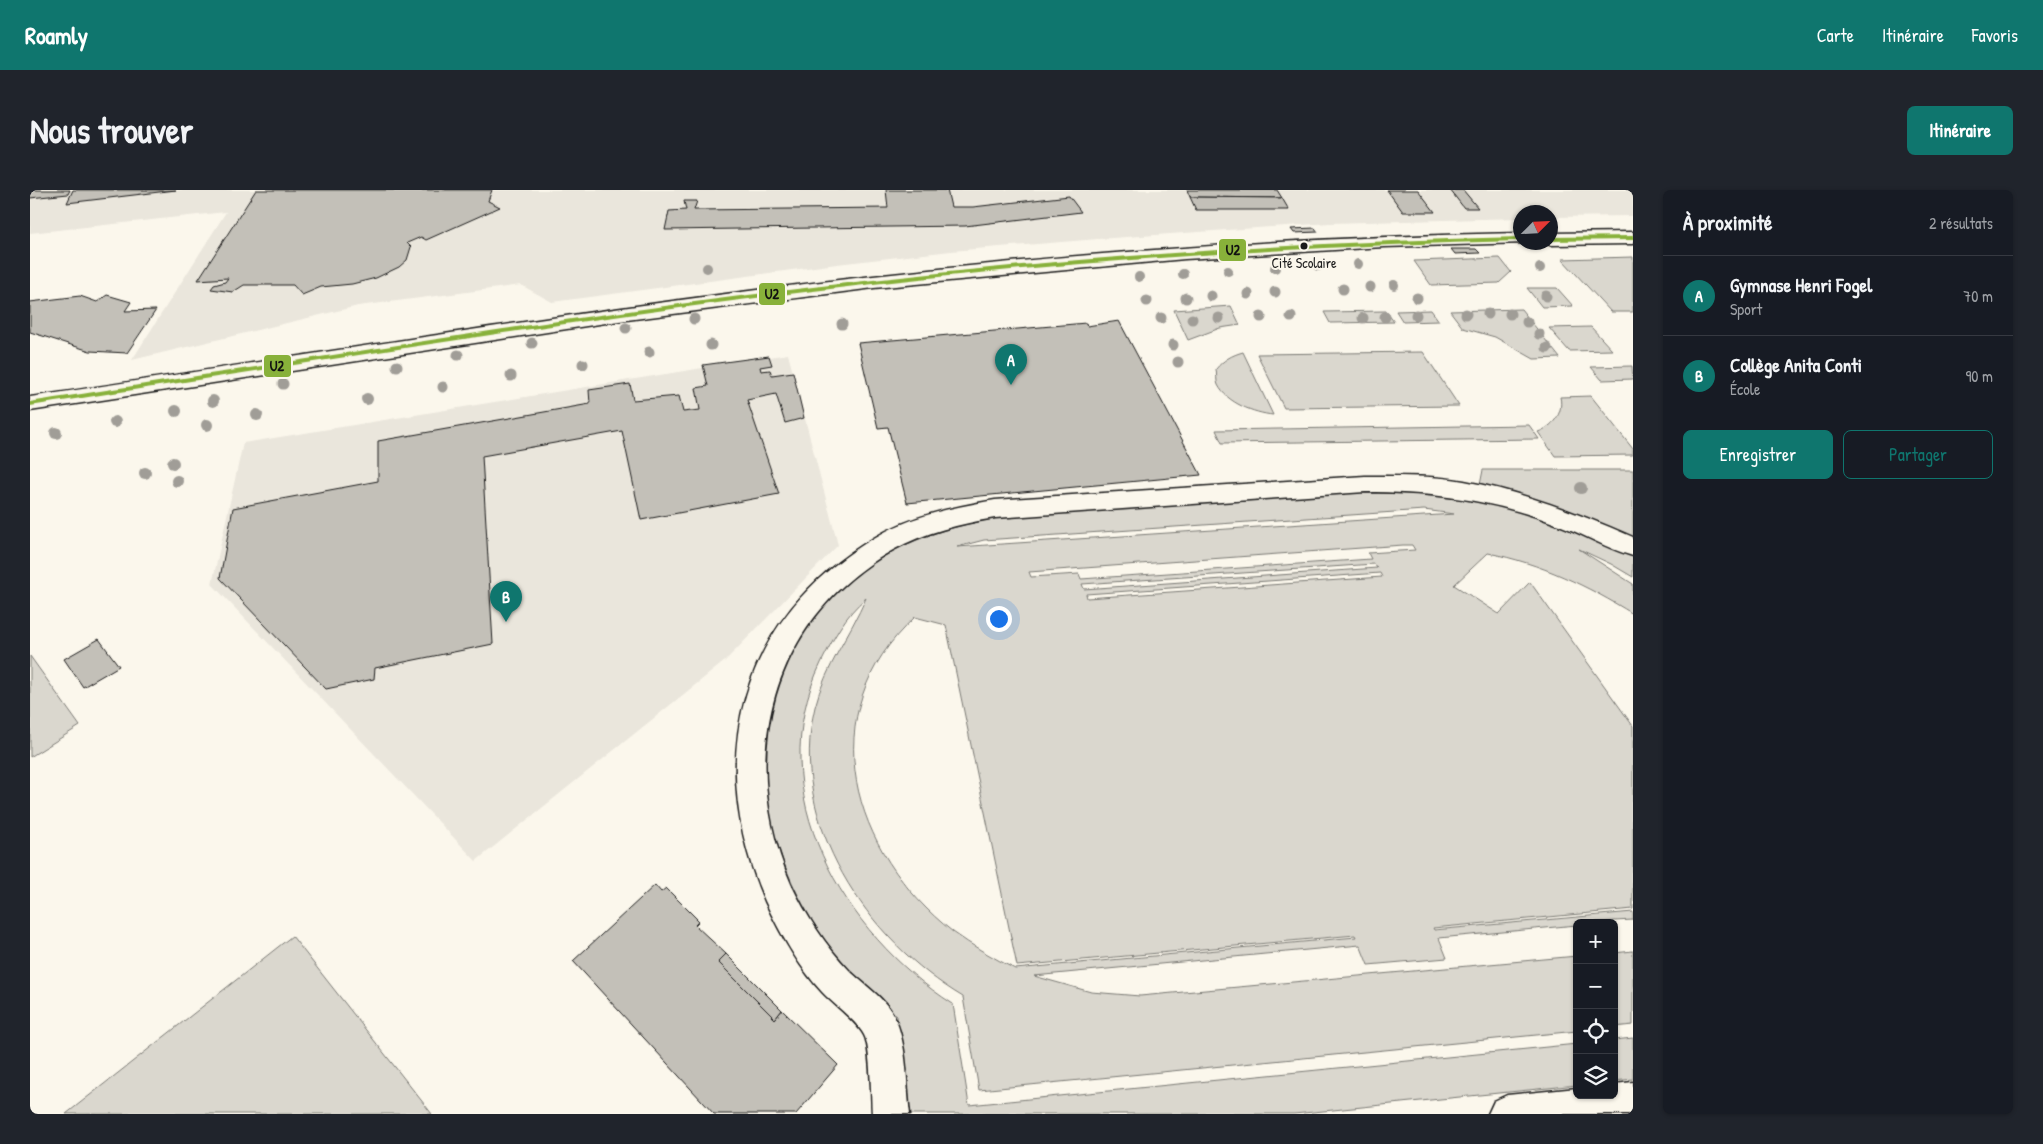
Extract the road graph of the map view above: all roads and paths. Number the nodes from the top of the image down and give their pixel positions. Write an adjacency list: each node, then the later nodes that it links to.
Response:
1 (1633, 238): 3 (street)
2 (1513, 239): 4 (street)
3 (1558, 239)
4 (30, 404)
5 (1633, 547): 7 (street)
6 (1633, 1101): 8 (street)
7 (891, 1114)
8 (1507, 1114)

